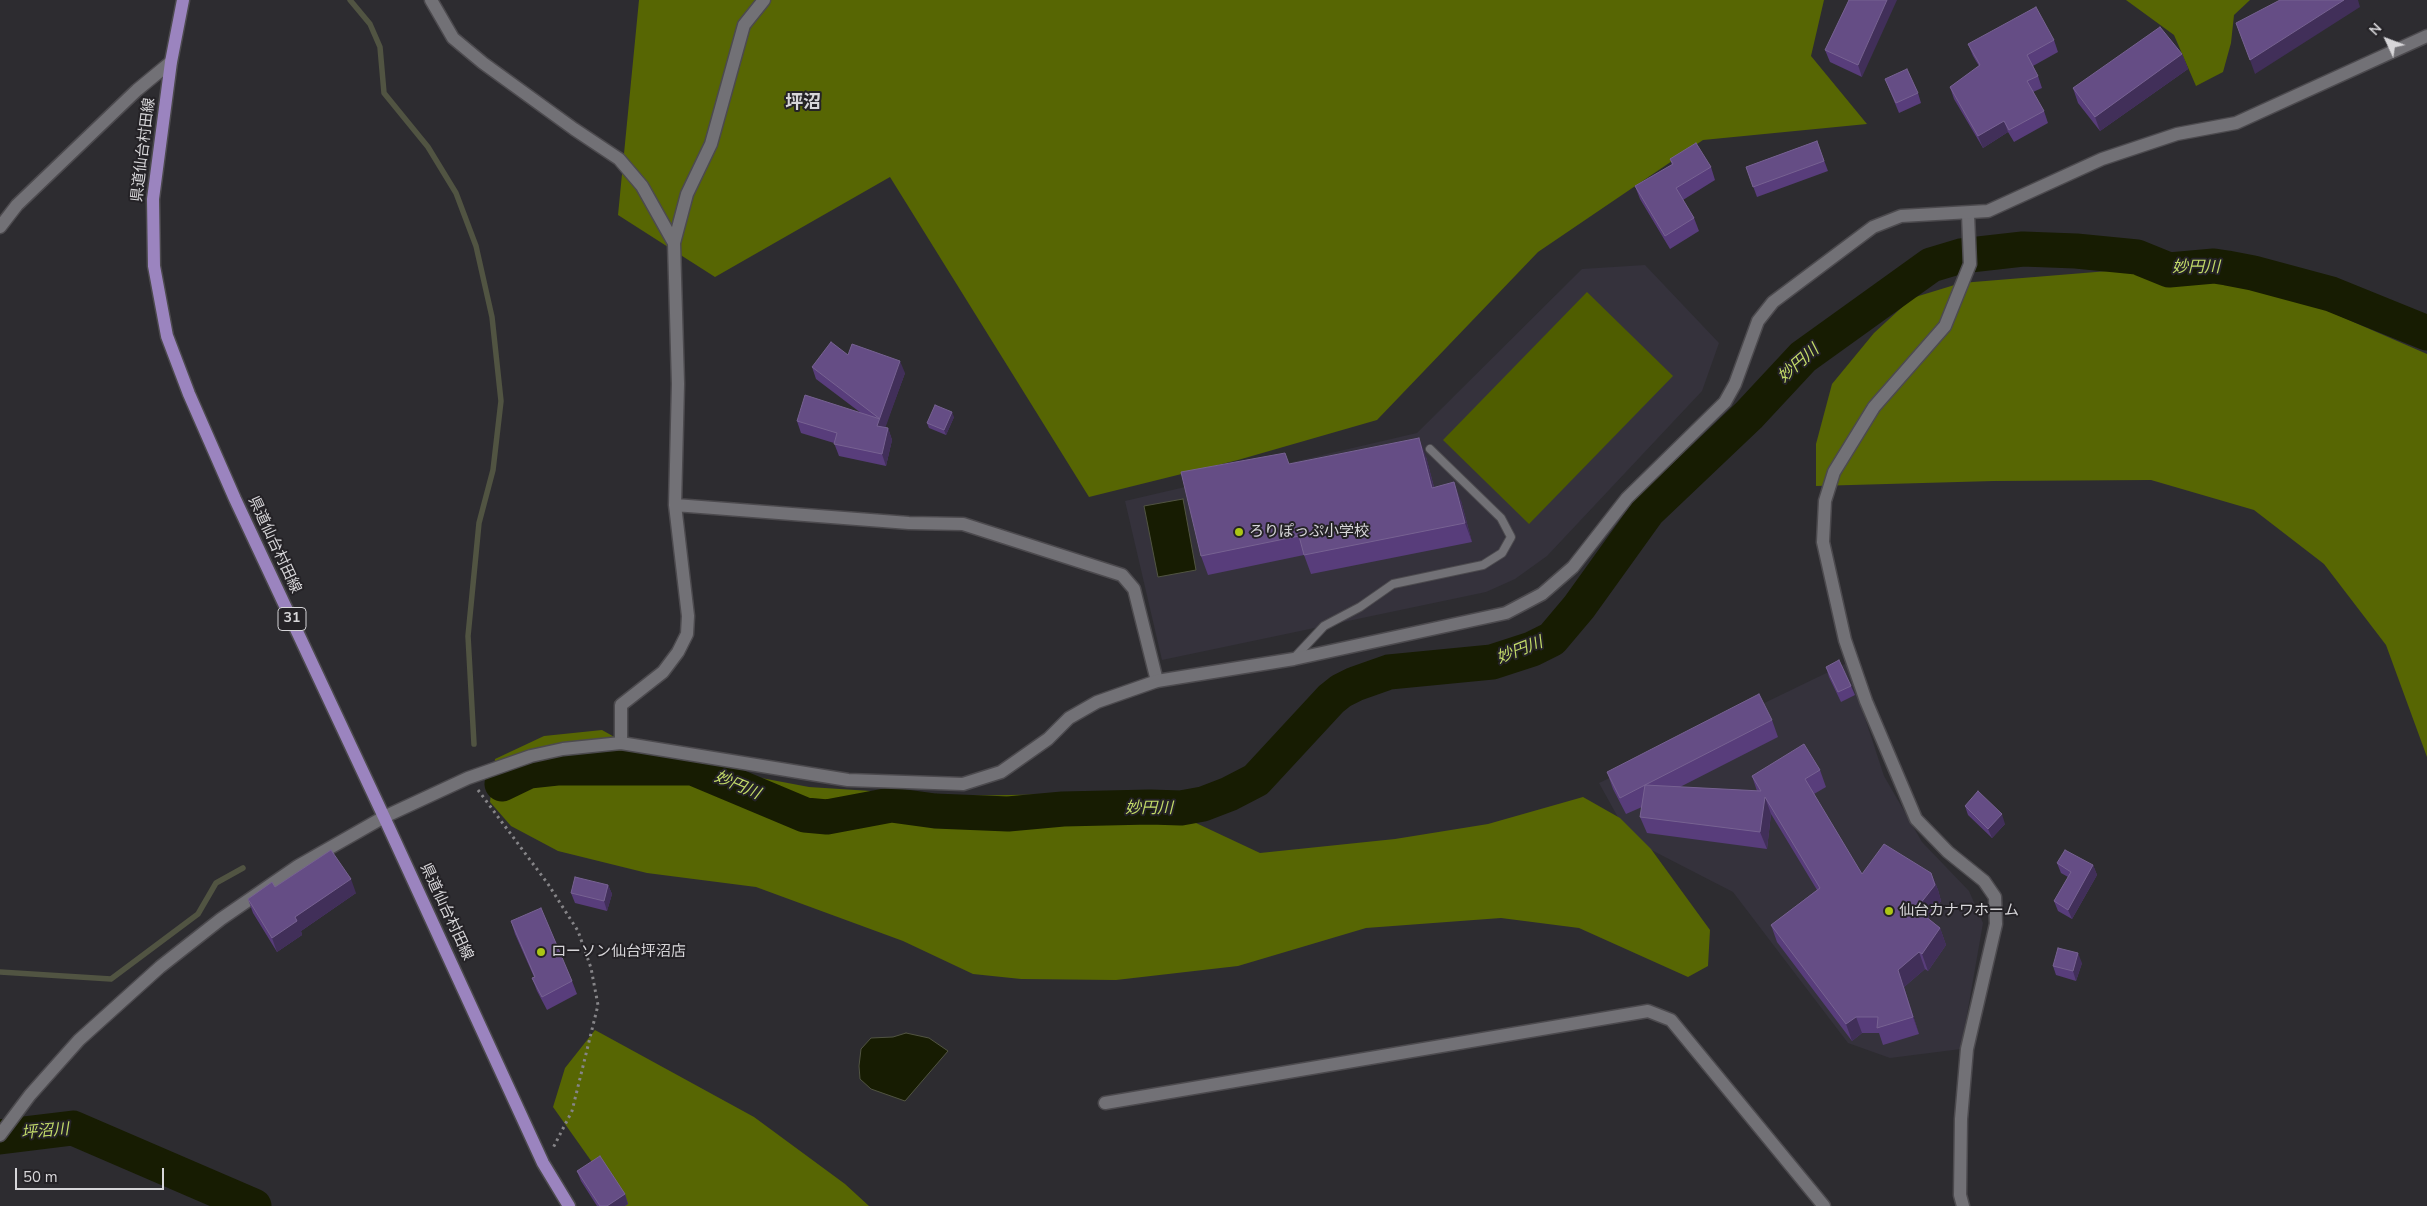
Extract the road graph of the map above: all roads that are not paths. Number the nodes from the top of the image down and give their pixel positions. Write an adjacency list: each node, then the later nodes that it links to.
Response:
1 (183, 0): 5 (main road, 県道仙台村田線 / 31)
2 (430, 0): 8 (street)
3 (764, 0): 8 (street)
4 (2427, 36): 6 (street)
5 (171, 62): 7 (street); 14 (main road, 県道仙台村田線 / 31)
6 (1968, 214): 11 (street); 19 (street)
7 (0, 227)
8 (674, 243): 10 (street)
9 (1430, 449): 11 (lane)
10 (675, 504): 12 (street); 13 (street)
11 (1294, 659): 12 (street)
12 (1157, 680): 13 (street)
13 (622, 743): 14 (street)
14 (384, 817): 16 (street); 17 (main road, 県道仙台村田線 / 31)
15 (1105, 1102): 18 (street)
16 (0, 1135)
17 (569, 1206)
18 (1824, 1206)
19 (1963, 1206)

